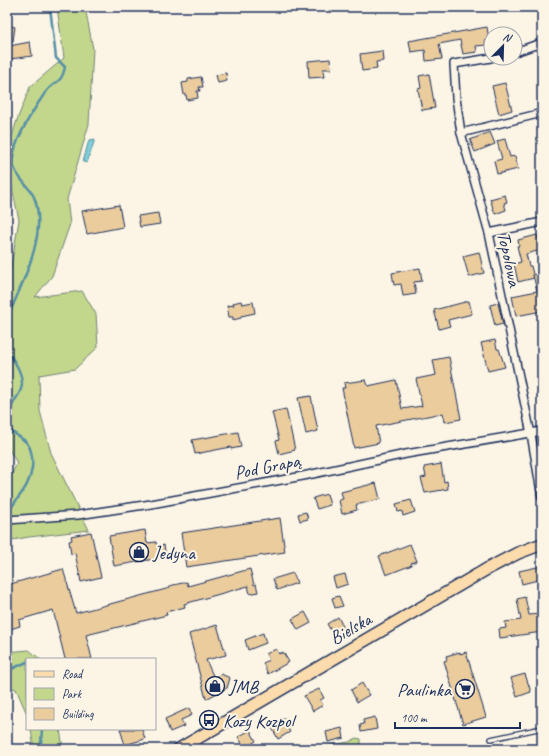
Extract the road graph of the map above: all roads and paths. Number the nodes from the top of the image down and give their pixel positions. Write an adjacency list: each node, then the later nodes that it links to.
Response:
1 (541, 43): 2 (street)
2 (523, 49)
3 (483, 59): 5 (street, Topolowa)
4 (542, 113): 5 (street)
5 (461, 133): 7 (street, Topolowa)
6 (542, 222): 7 (street)
7 (489, 233): 9 (street, Topolowa)
8 (542, 431): 9 (street, Pod Grapą)
9 (532, 434): 10 (street, Topolowa); 11 (street, Pod Grapą)
10 (542, 498)
11 (7, 520)
12 (542, 544): 15 (main road, Bielska)
13 (542, 728): 14 (lane)
14 (492, 738)
15 (179, 749)

